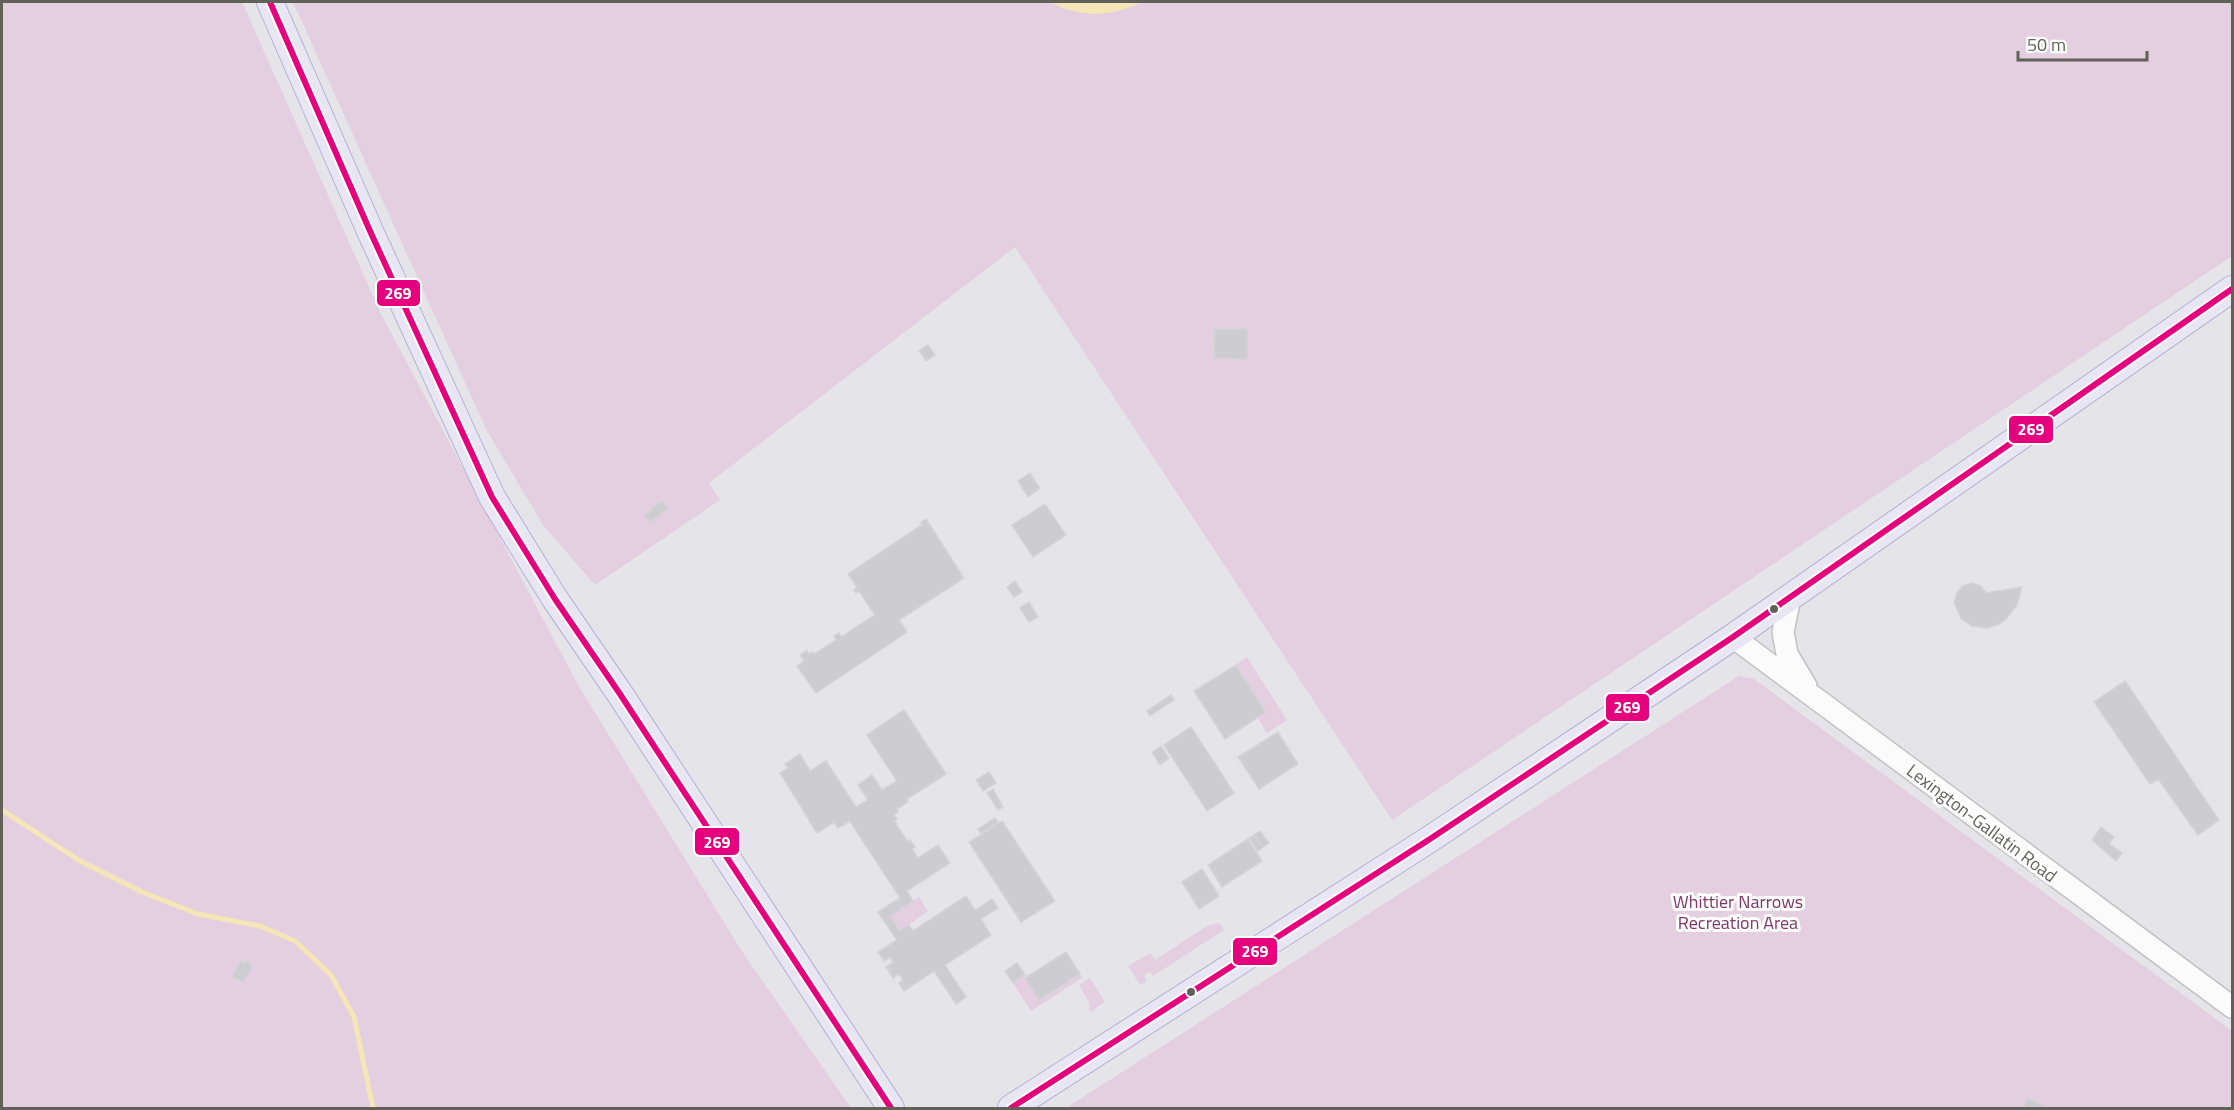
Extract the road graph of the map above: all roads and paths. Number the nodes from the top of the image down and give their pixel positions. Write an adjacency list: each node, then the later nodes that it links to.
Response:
1 (270, 2): 7 (main road)
2 (2232, 289): 3 (main road)
3 (1790, 598): 4 (main road); 5 (street)
4 (1733, 637): 5 (street, Lexington-Gallatin Road); 8 (main road)
5 (1810, 695): 6 (street, Lexington-Gallatin Road)
6 (2232, 1007)
7 (891, 1108)
8 (1011, 1108)

